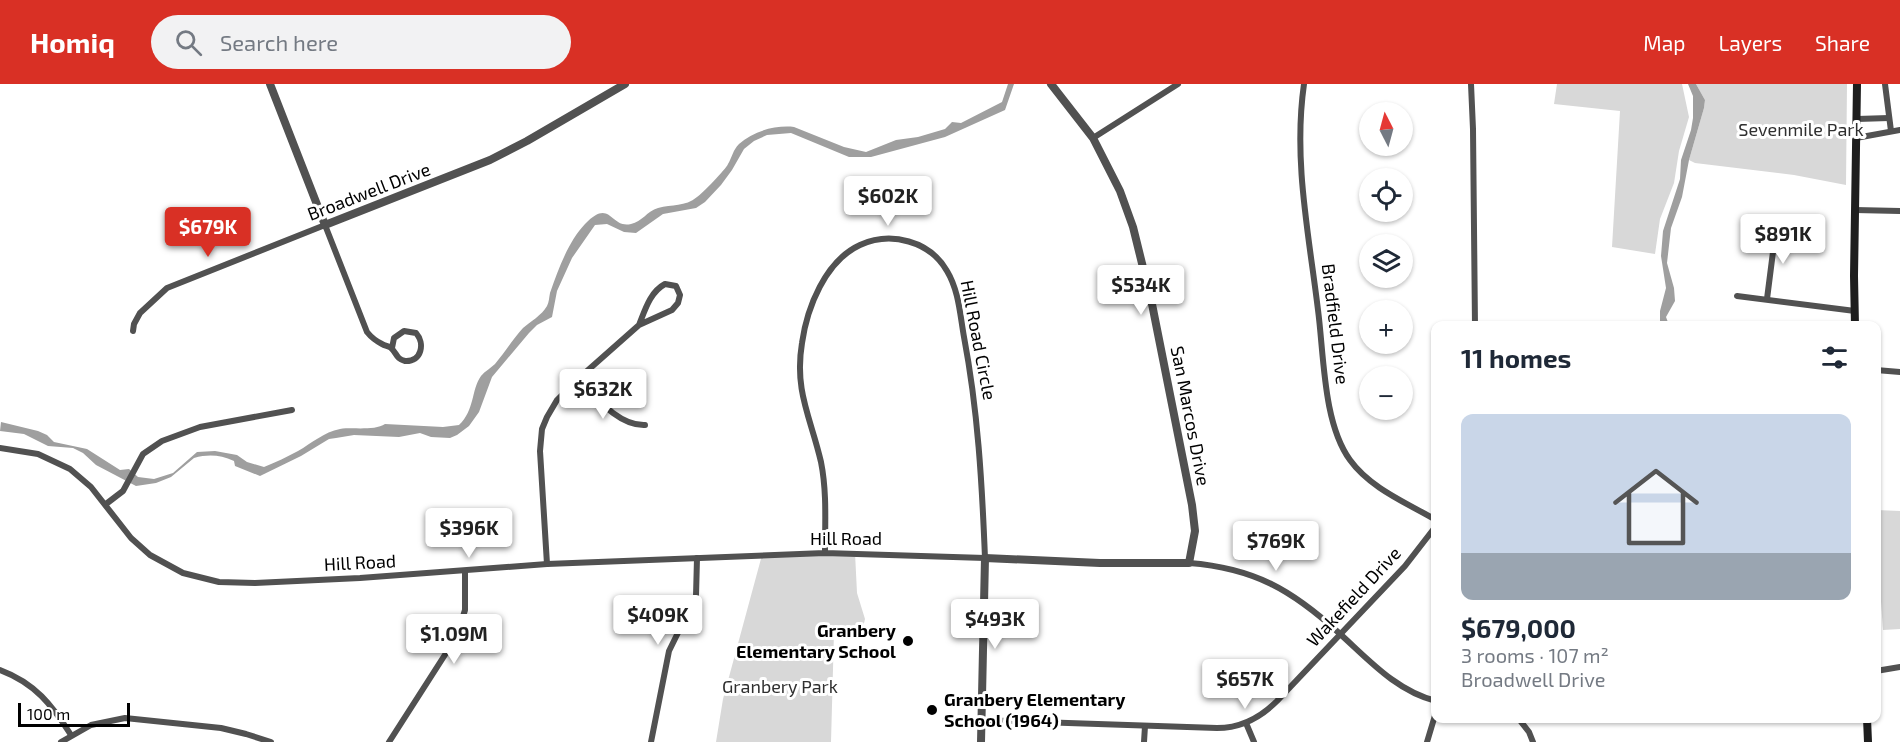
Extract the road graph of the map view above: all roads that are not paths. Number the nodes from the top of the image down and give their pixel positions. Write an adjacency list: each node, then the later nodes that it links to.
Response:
1 (270, 84): 17 (street)
2 (1051, 84): 13 (street, San Marcos Drive)
3 (1178, 84): 13 (street)
4 (1304, 84): 34 (street, Bradfield Drive)
5 (1471, 84): 22 (street)
6 (1857, 84): 10 (main road)
7 (1885, 84): 9 (street)
8 (622, 85): 17 (street, Broadwell Drive)
9 (1889, 118): 10 (street); 12 (street)
10 (1857, 119): 14 (main road)
11 (1900, 130): 12 (street)
12 (1891, 131): 14 (street)
13 (1093, 138): 39 (street, San Marcos Drive)
14 (1856, 138): 15 (main road)
15 (1855, 210): 16 (street); 21 (main road)
16 (1900, 211)
17 (325, 225): 25 (street, Broadwell Drive); 26 (street)
18 (1793, 227): 20 (street)
19 (1737, 296): 20 (street)
20 (1767, 299): 21 (street)
21 (1855, 310): 23 (main road)
22 (1475, 321)
23 (1855, 321)
24 (639, 325): 24 (street); 29 (street)
25 (133, 331)
26 (392, 348): 26 (street)
27 (1881, 370): 28 (street)
28 (1900, 372)
29 (578, 379): 31 (street); 40 (street)
30 (292, 410): 33 (street)
31 (645, 425)
32 (0, 448): 33 (street, Hill Road)
33 (106, 504): 41 (street, Hill Road)
34 (1431, 517)
35 (1431, 532): 42 (street, Wakefield Drive)
36 (825, 553): 37 (street, Hill Road); 38 (street, Hill Road); 38 (street, Hill Road Circle)
37 (697, 558): 40 (street, Hill Road); 57 (street)
38 (985, 558): 39 (street, Hill Road); 47 (street)
39 (1189, 563): 42 (street, Hill Road)
40 (547, 564): 41 (street, Hill Road)
41 (465, 571): 56 (street)
42 (1340, 633): 46 (street, Hill Road); 48 (street, Wakefield Drive)
43 (1900, 667): 45 (street)
44 (0, 670): 53 (street)
45 (1881, 670)
46 (1431, 699)
47 (981, 720): 52 (street, Wakefield Drive); 58 (street)
48 (1246, 723): 52 (street, Wakefield Drive); 60 (street)
49 (1433, 723): 61 (street)
50 (1522, 723): 62 (street)
51 (1867, 723): 63 (main road)
52 (1145, 726): 59 (street)
53 (71, 735): 54 (street); 55 (street)
54 (61, 742)
55 (271, 742)
56 (389, 742)
57 (651, 742)
58 (981, 742)
59 (1144, 742)
60 (1254, 742)
61 (1427, 742)
62 (1533, 742)
63 (1868, 742)

